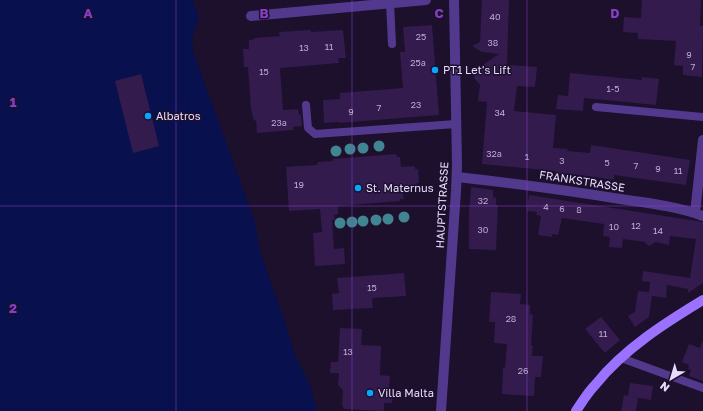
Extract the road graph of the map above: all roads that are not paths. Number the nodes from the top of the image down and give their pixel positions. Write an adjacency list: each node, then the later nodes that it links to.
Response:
1 (426, 0): 3 (street)
2 (454, 0): 9 (street, HAUPTSTRASSE)
3 (390, 3): 4 (street); 5 (lane)
4 (251, 16)
5 (392, 44)
6 (306, 105): 9 (lane)
7 (596, 107): 8 (lane)
8 (703, 117)
9 (456, 124): 11 (street, HAUPTSTRASSE)
10 (703, 140): 12 (street)
11 (457, 177): 12 (street, FRANKSTRASSE); 16 (street, HAUPTSTRASSE)
12 (699, 214)
13 (703, 300): 14 (main road)
14 (621, 358): 15 (lane); 17 (main road)
15 (703, 388)
16 (441, 411)
17 (576, 411)

